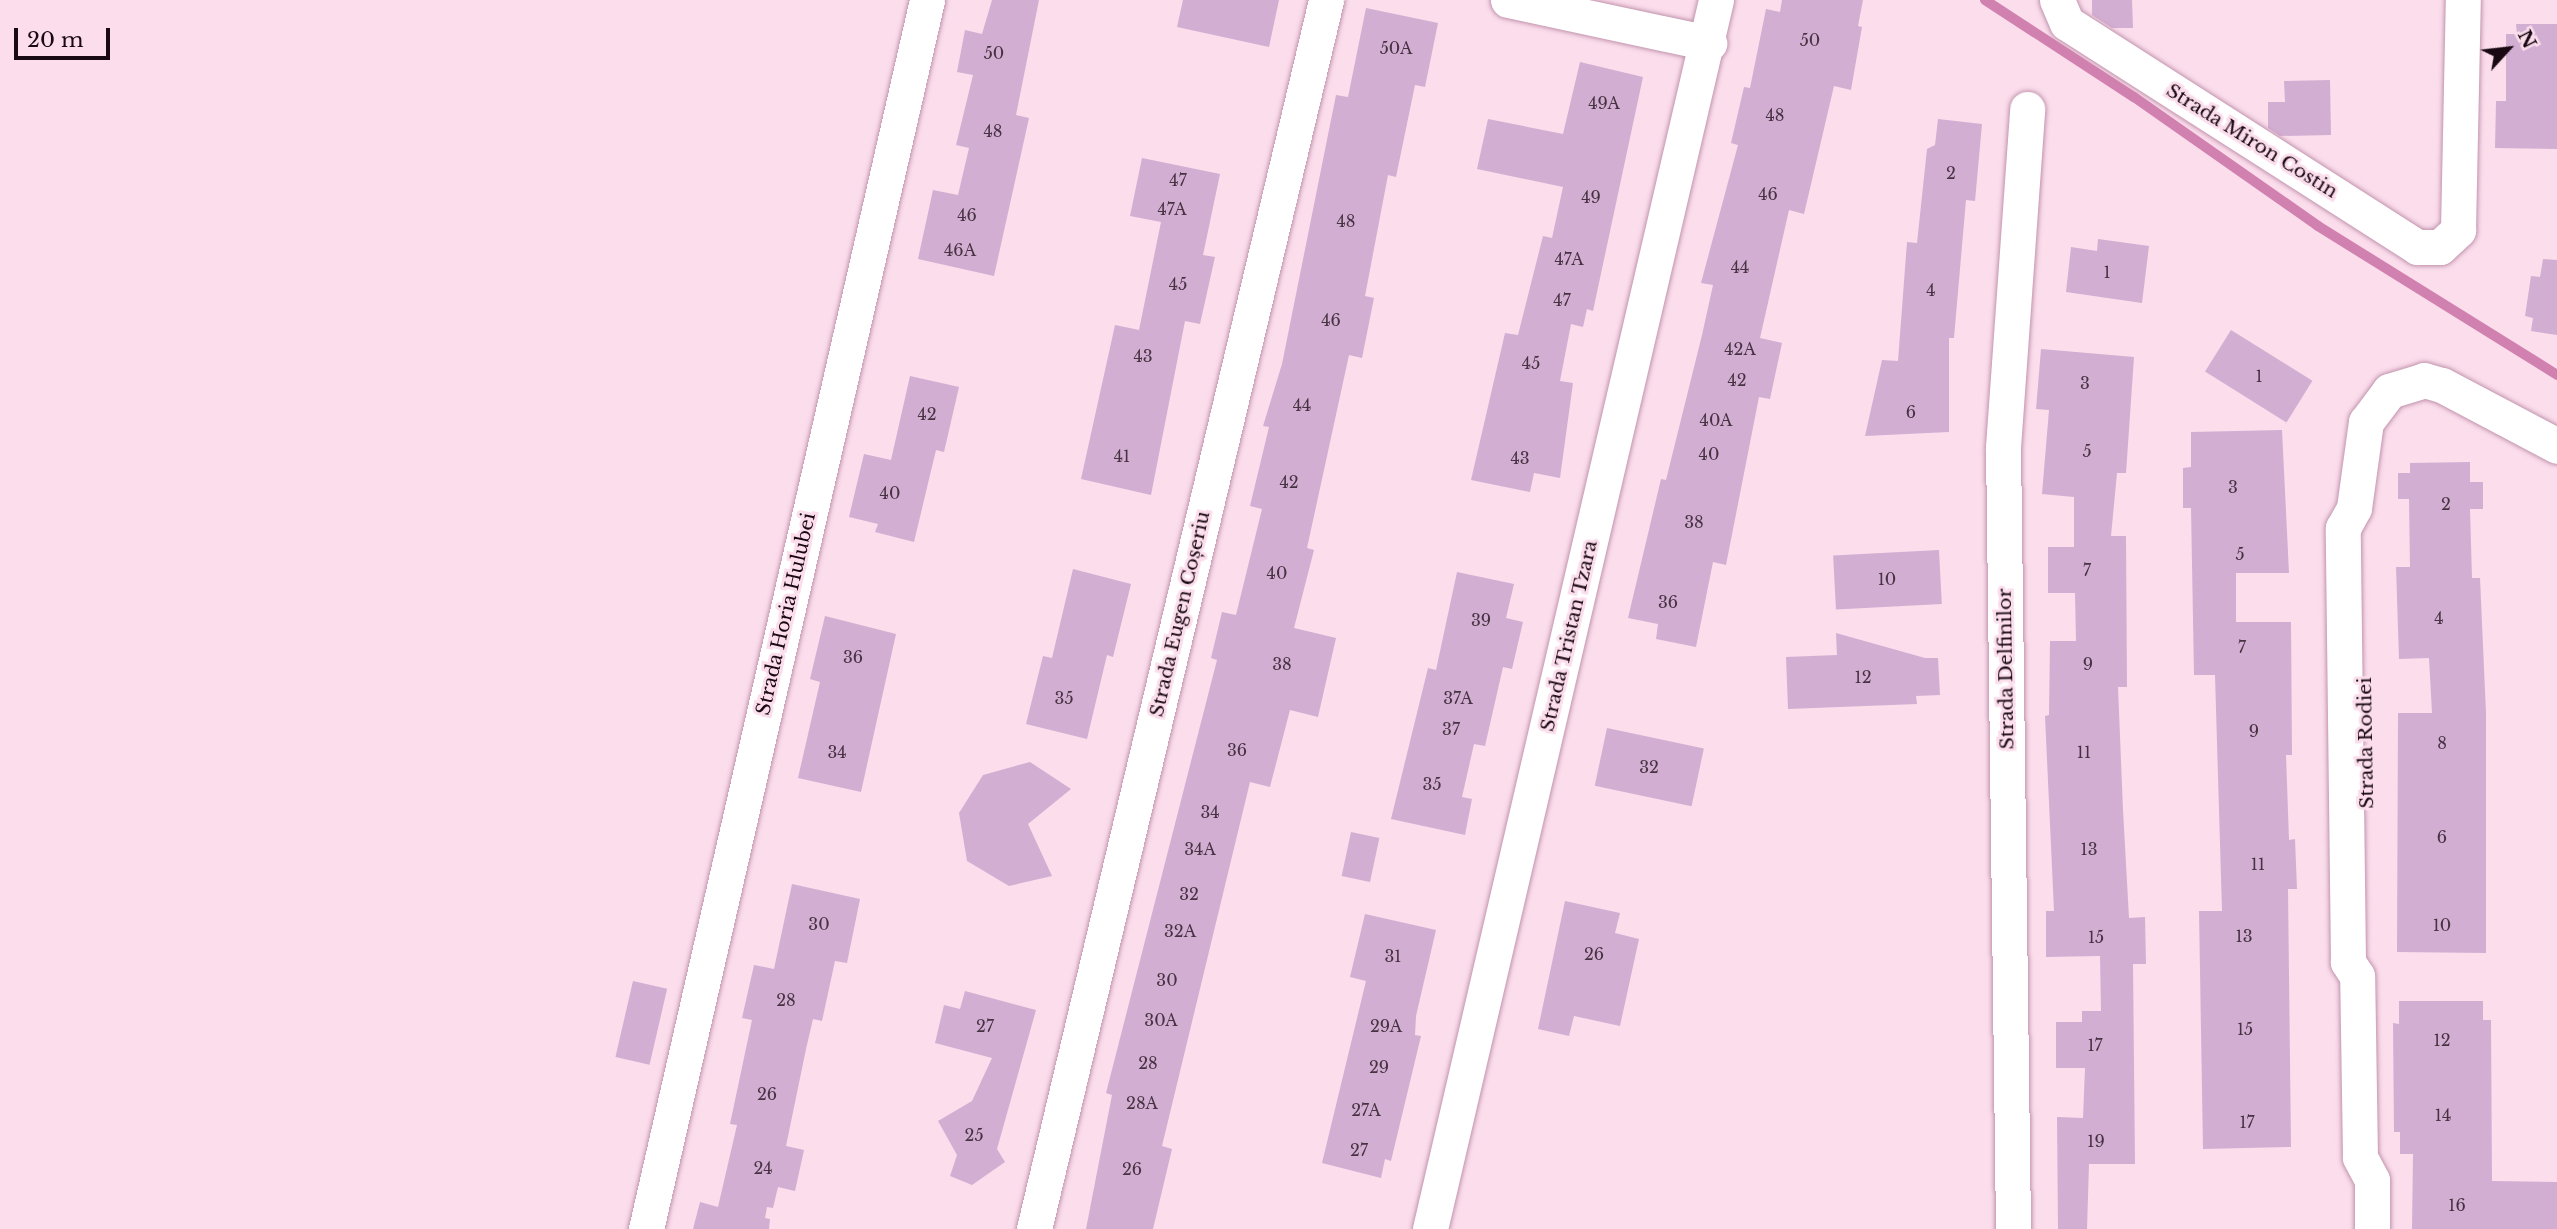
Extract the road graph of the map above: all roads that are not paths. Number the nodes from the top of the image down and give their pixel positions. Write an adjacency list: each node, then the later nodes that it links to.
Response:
1 (927, 0): 11 (street, Strada Horia Hulubei)
2 (1326, 0): 12 (street, Strada Eugen Coșeriu)
3 (1508, 0): 7 (street)
4 (1716, 0): 7 (street, Strada Tristan Tzara)
5 (2463, 0): 6 (street, Strada Miron Costin)
6 (2062, 12)
7 (1709, 43): 13 (street, Strada Tristan Tzara)
8 (2027, 109): 14 (street, Strada Delfinilor)
9 (2557, 446): 10 (street, Strada Rodiei)
10 (2360, 1157): 15 (street, Strada Rodiei); 16 (street, Strada Rodiei)
11 (646, 1229)
12 (1034, 1229)
13 (1430, 1229)
14 (2013, 1229)
15 (2350, 1229)
16 (2372, 1229)

